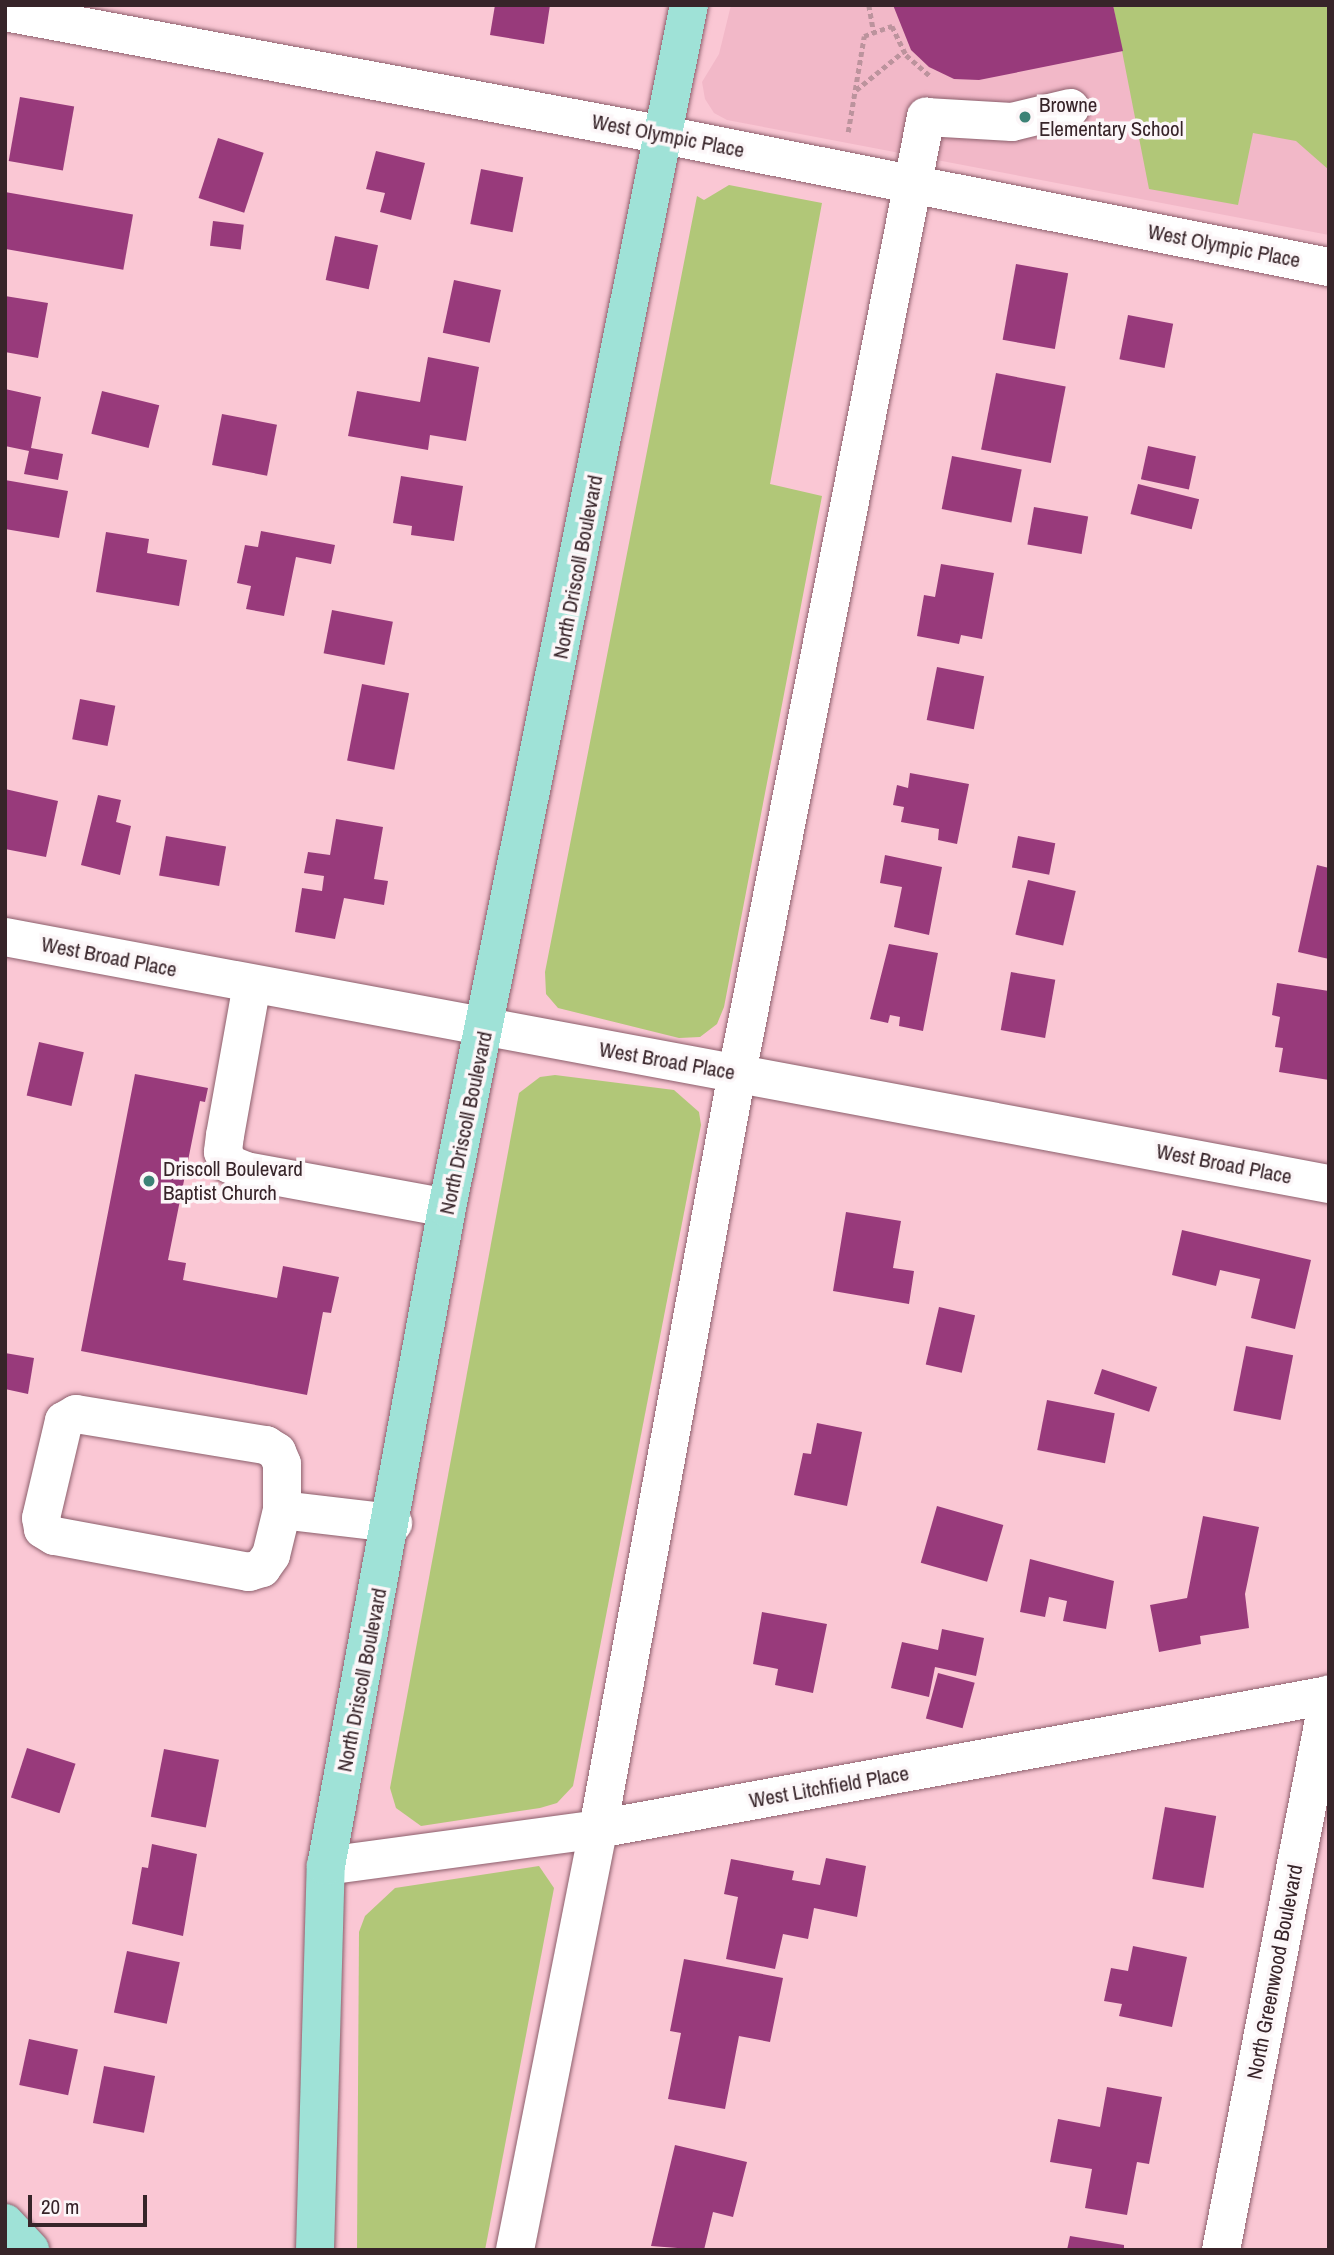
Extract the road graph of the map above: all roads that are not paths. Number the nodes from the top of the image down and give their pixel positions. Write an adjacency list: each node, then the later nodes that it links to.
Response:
1 (689, 5): 4 (main road, North Driscoll Boulevard)
2 (5, 12): 4 (street, West Olympic Place)
3 (1070, 108): 5 (street)
4 (664, 135): 5 (street, West Olympic Place); 9 (main road, North Driscoll Boulevard)
5 (915, 185): 6 (street, West Olympic Place); 10 (street)
6 (1329, 267)
7 (5, 937): 8 (street, West Broad Place)
8 (252, 984): 9 (street, West Broad Place); 12 (street)
9 (487, 1029): 10 (street, West Broad Place); 12 (main road, North Driscoll Boulevard)
10 (737, 1073): 11 (street, West Broad Place); 16 (street)
11 (1329, 1184)
12 (447, 1208): 14 (main road, North Driscoll Boulevard)
13 (282, 1510): 13 (street); 14 (street)
14 (393, 1523): 17 (main road, North Driscoll Boulevard)
15 (1329, 1695): 16 (street, West Litchfield Place); 22 (street, North Greenwood Boulevard)
16 (598, 1829): 17 (street, West Litchfield Place); 21 (street)
17 (326, 1866): 20 (main road, North Driscoll Boulevard)
18 (5, 2223): 19 (main road)
19 (30, 2250)
20 (315, 2250)
21 (515, 2250)
22 (1221, 2250)

